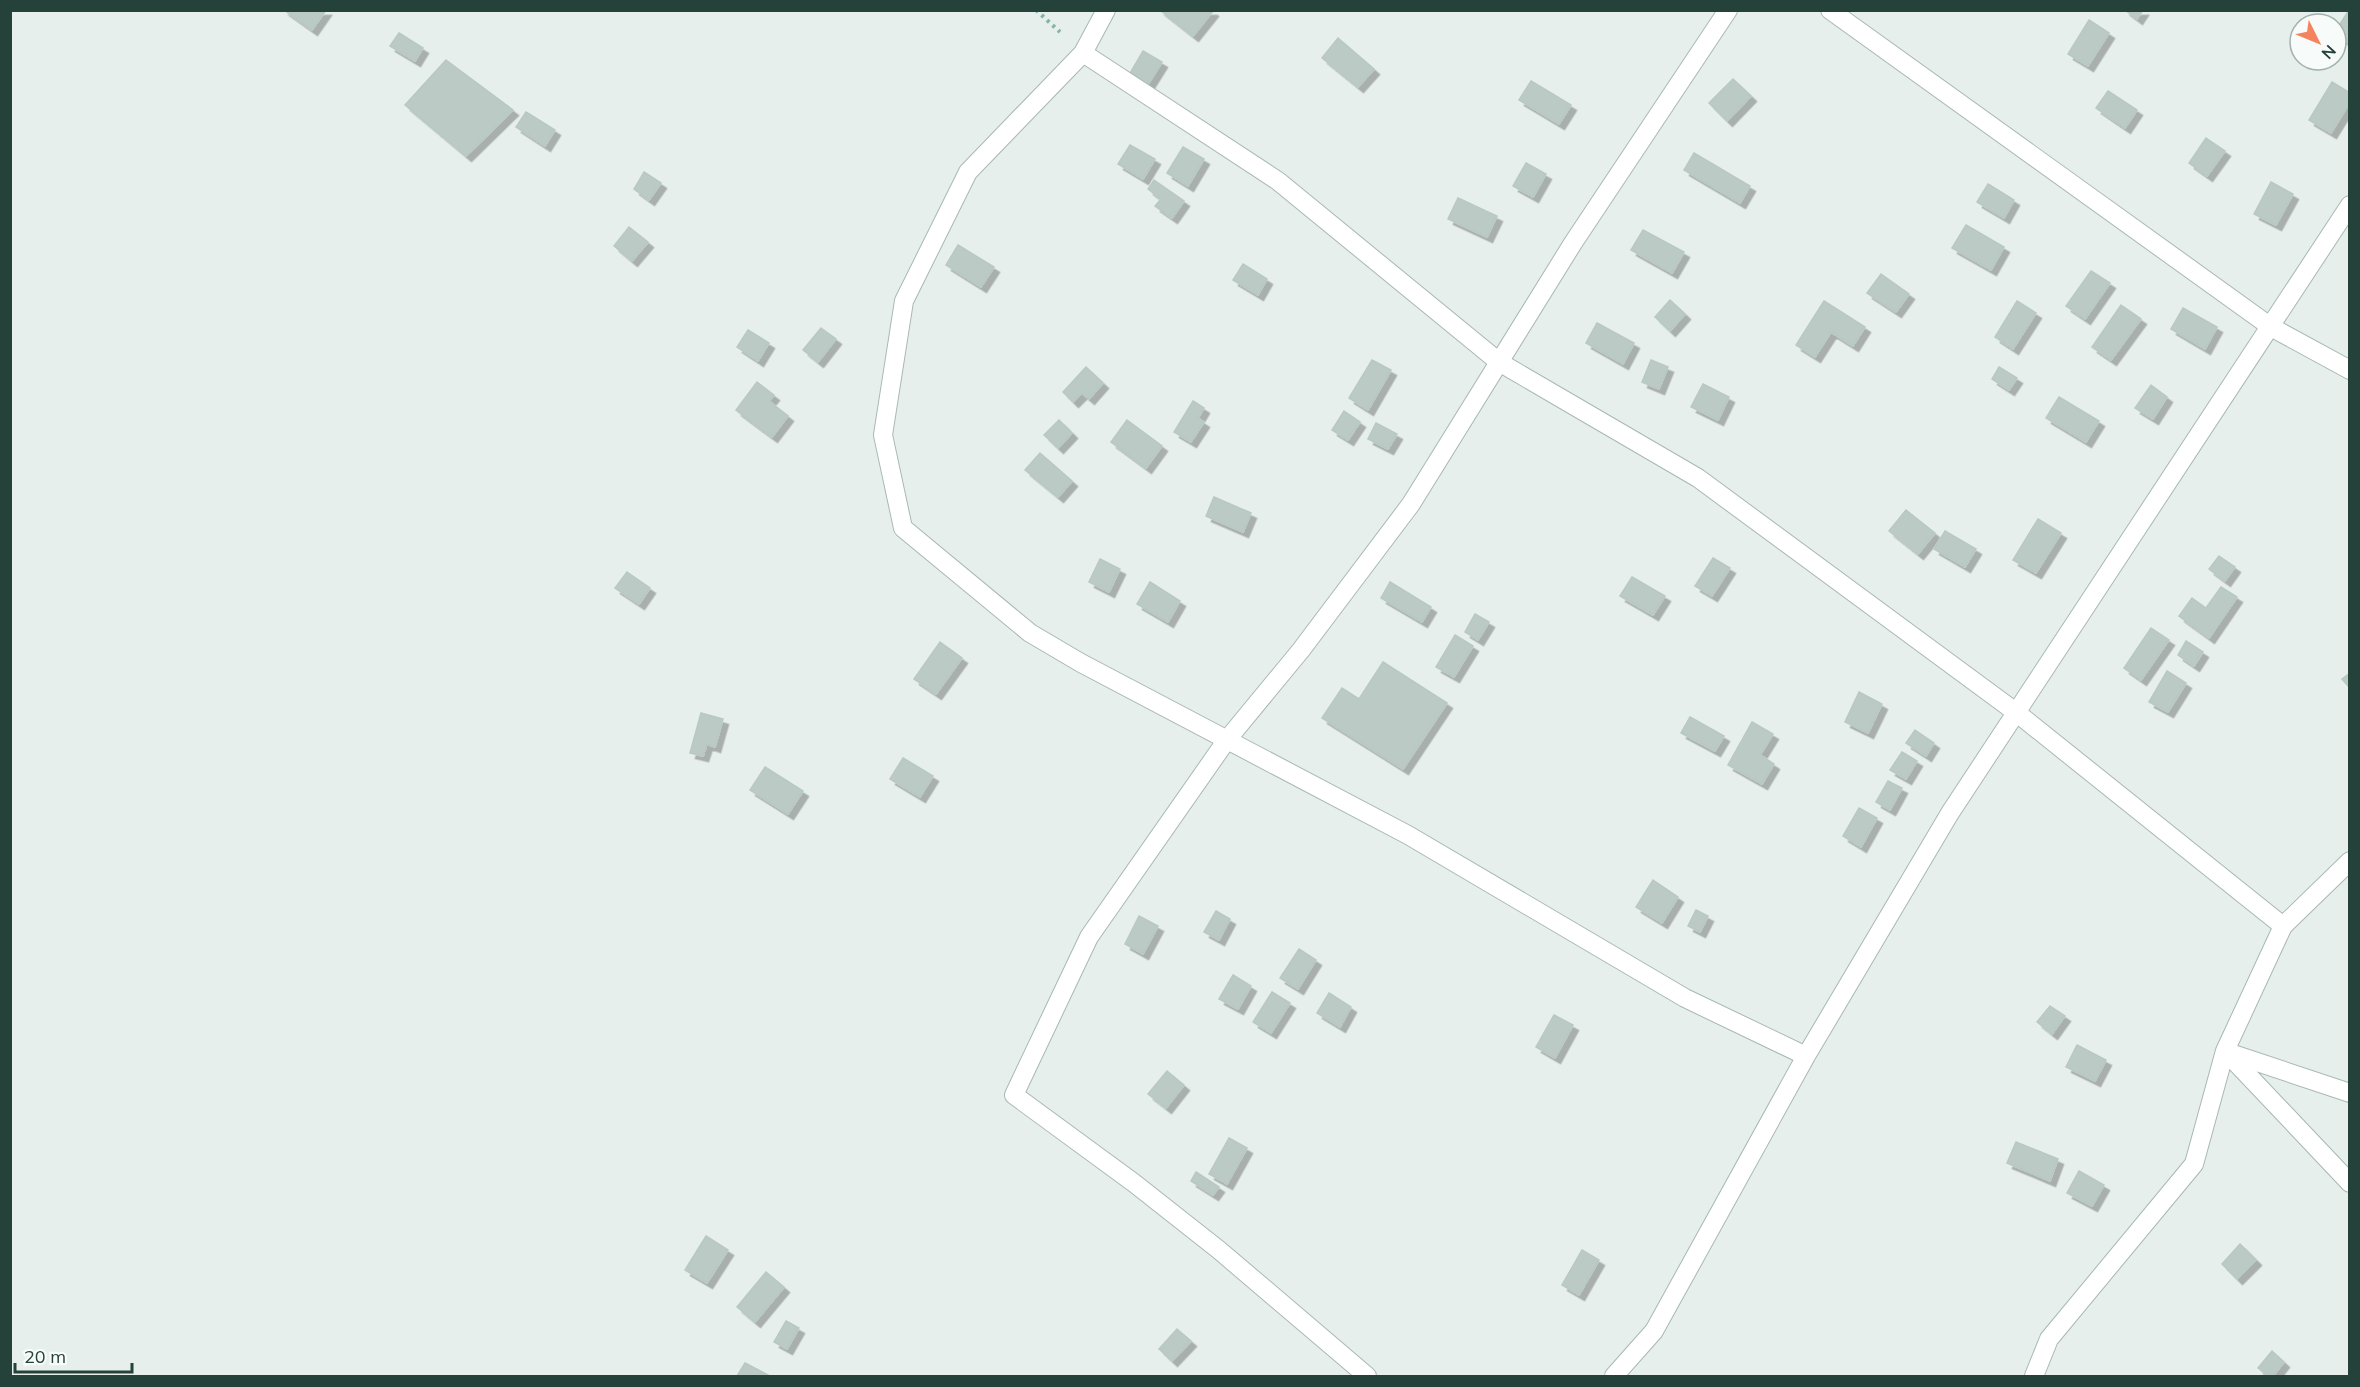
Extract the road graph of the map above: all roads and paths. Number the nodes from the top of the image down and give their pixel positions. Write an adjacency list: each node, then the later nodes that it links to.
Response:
1 (1106, 10): 4 (street)
2 (1728, 10): 7 (street)
3 (1830, 10): 6 (street)
4 (1083, 53): 7 (street); 10 (street)
5 (2349, 205): 6 (street)
6 (2271, 327): 8 (street); 9 (street)
7 (1499, 362): 9 (street); 10 (street)
8 (2349, 370)
9 (2017, 713): 12 (street); 14 (street)
10 (1226, 741): 14 (street); 17 (street)
11 (2349, 861): 12 (street)
12 (2283, 926): 13 (street)
13 (2225, 1052): 15 (street); 16 (street); 19 (street)
14 (1806, 1056): 18 (street)
15 (2349, 1093)
16 (2349, 1183)
17 (1367, 1377)
18 (1614, 1377)
19 (2034, 1377)

